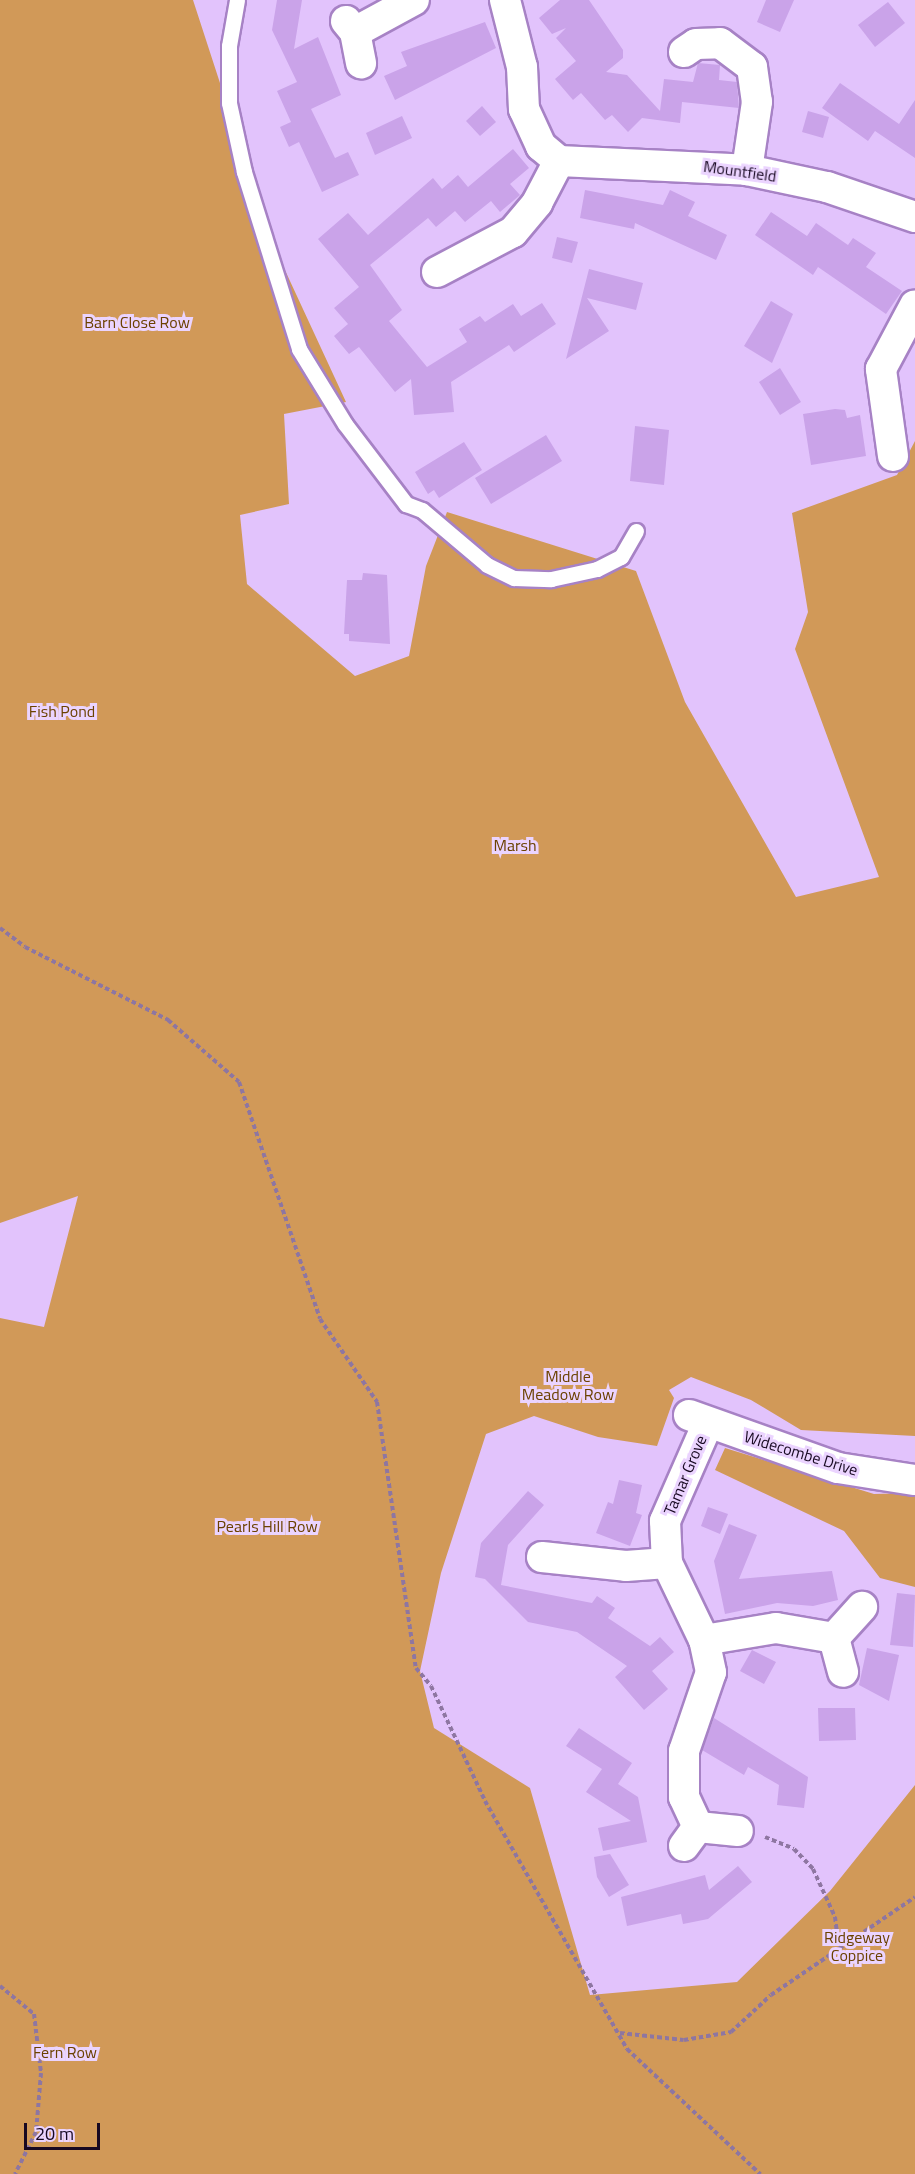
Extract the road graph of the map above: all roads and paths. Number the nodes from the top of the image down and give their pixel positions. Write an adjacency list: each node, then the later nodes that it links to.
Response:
1 (237, 0): 12 (lane)
2 (414, 0): 5 (street)
3 (505, 0): 6 (street)
4 (684, 52): 7 (street)
5 (360, 63)
6 (559, 161): 7 (street, Mountfield); 9 (street)
7 (747, 170): 8 (street, Mountfield)
8 (915, 217)
9 (437, 272)
10 (915, 305): 11 (street)
11 (893, 456)
12 (636, 531)
13 (0, 928): 26 (path)
14 (699, 1419): 15 (street, Widecombe Drive); 17 (street, Tamar Grove)
15 (915, 1480)
16 (543, 1557): 17 (street)
17 (667, 1563): 20 (street, Tamar Grove)
18 (862, 1607): 19 (street)
19 (834, 1638): 20 (street); 21 (street)
20 (704, 1640): 22 (street, Tamar Grove)
21 (843, 1672)
22 (738, 1831): 24 (path)
23 (915, 1897): 24 (path)
24 (839, 1949): 26 (path)
25 (0, 1986): 27 (path)
26 (619, 2033): 28 (path)
27 (15, 2174)
28 (760, 2174)

